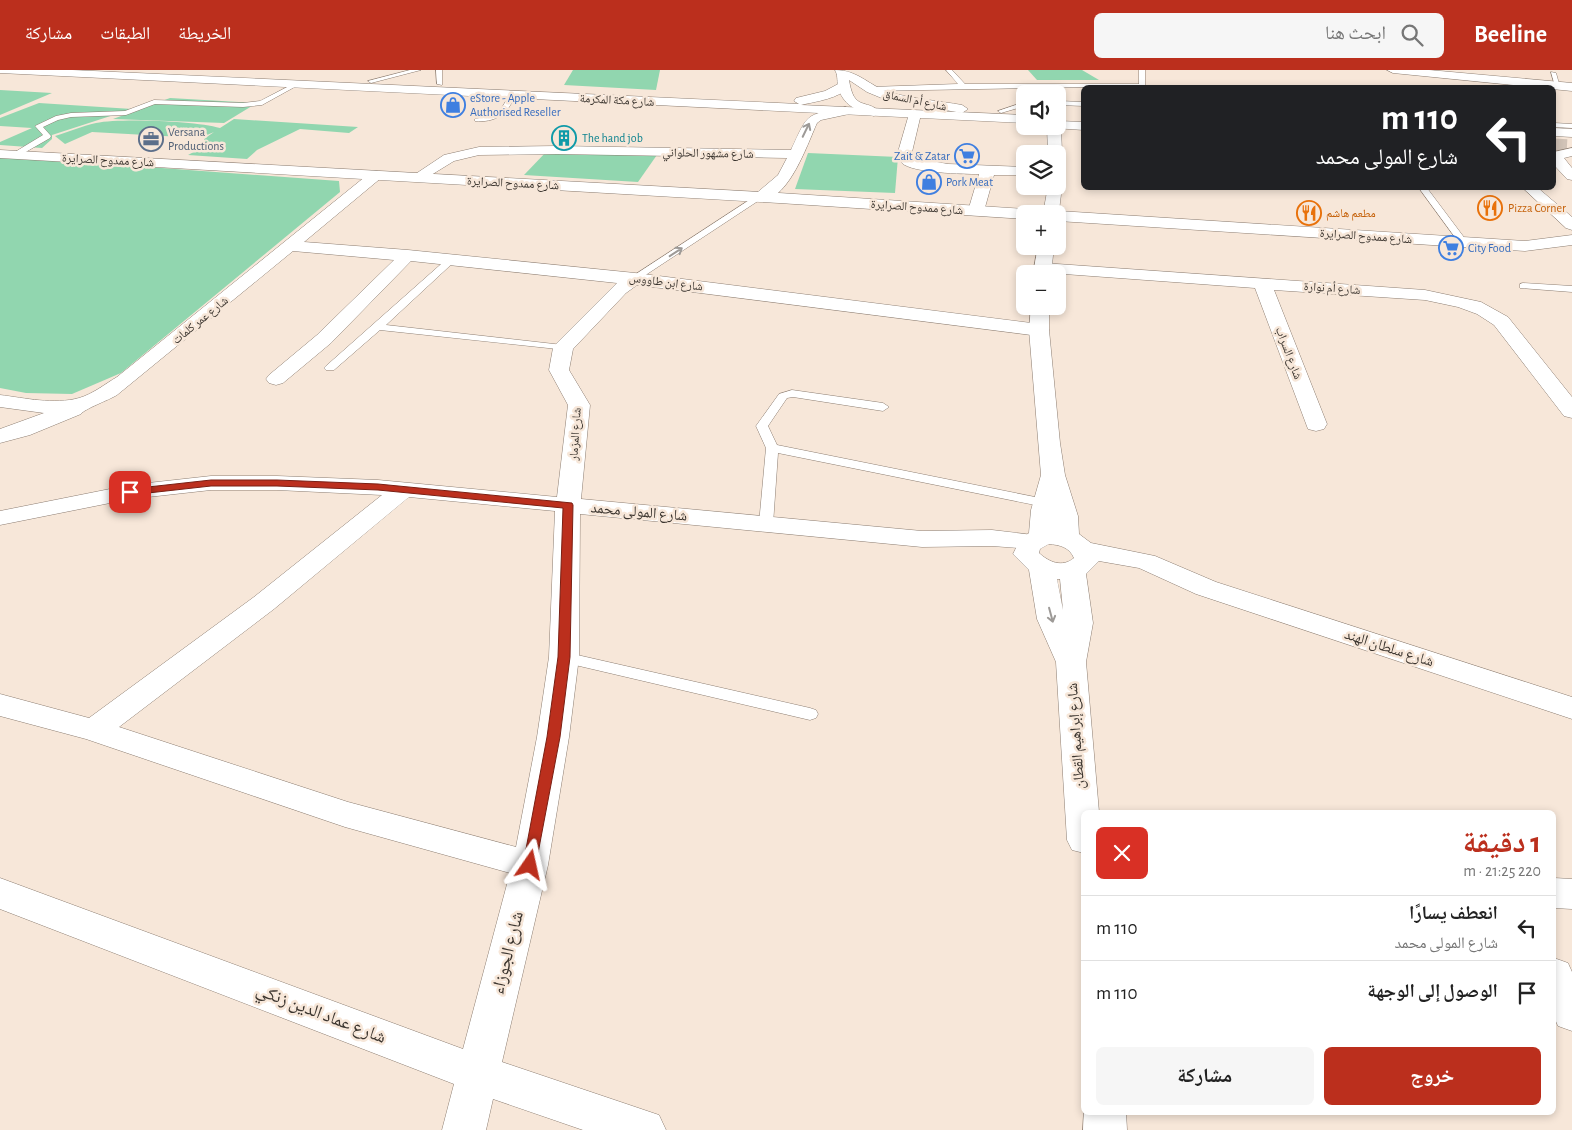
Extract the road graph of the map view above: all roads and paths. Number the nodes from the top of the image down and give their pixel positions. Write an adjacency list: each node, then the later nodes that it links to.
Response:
1 (0, 70): 11 (street, شارع مكة المكرمة)
2 (153, 70): 10 (street, شارع مكة المكرمة)
3 (418, 70): 10 (lane)
4 (439, 70): 12 (lane)
5 (948, 70): 16 (lane)
6 (1142, 70): 13 (lane)
7 (1393, 70): 14 (street)
8 (842, 71): 15 (street, شارع أم السماق); 22 (street, شارع أم السماق)
9 (1553, 74): 20 (lane)
10 (371, 81): 12 (street, شارع مكة المكرمة)
11 (297, 84): 23 (street, شارع مكة المكرمة); 43 (lane)
12 (440, 84): 24 (street, شارع مكة المكرمة)
13 (1142, 85)
14 (1528, 85)
15 (844, 86): 24 (street); 27 (street, شارع أم السماق)
16 (963, 86): 17 (lane); 22 (lane)
17 (1016, 86)
18 (1066, 86): 19 (lane)
19 (1081, 86)
20 (1558, 86): 21 (street)
21 (1572, 87)
22 (871, 89): 31 (street, شارع أم السماق)
23 (511, 95): 27 (street, شارع مكة المكرمة); 37 (lane)
24 (800, 101): 27 (street, شارع مكة المكرمة)
25 (1066, 103): 26 (lane)
26 (1081, 104)
27 (848, 107): 30 (street, شارع أم السماق); 31 (street, شارع مكة المكرمة); 44 (street, one-way to 27)
28 (1016, 107): 29 (lane)
29 (1001, 111): 31 (street, شارع مكة المكرمة); 32 (street, شارع مكة المكرمة)
30 (874, 112): 34 (street, شارع مكة المكرمة)
31 (960, 112): 34 (street, شارع مكة المكرمة); 36 (street)
32 (1016, 112)
33 (1066, 113): 35 (street)
34 (915, 114): 45 (street)
35 (1081, 114)
36 (1016, 119)
37 (478, 120)
38 (1066, 120): 39 (street)
39 (1081, 121)
40 (1066, 125): 41 (street)
41 (1081, 126)
42 (1572, 152): 49 (street)
43 (7, 154): 47 (street, شارع ممدوح الصرايرة)
44 (795, 154): 48 (street, شارع مشهور الحلواني); 52 (street)
45 (988, 170): 46 (street); 53 (street)
46 (1016, 171)
47 (376, 175): 48 (street, شارع ممدوح الصرايرة); 59 (street, شارع عمر كلمات)
48 (418, 177): 52 (street, شارع ممدوح الصرايرة)
49 (1566, 181)
50 (1424, 190): 58 (lane)
51 (1532, 190): 56 (street)
52 (760, 197): 53 (street, شارع ممدوح الصرايرة); 65 (lane, one-way to 52)
53 (976, 211): 54 (street, شارع ممدوح الصرايرة)
54 (1016, 213)
55 (1066, 217): 58 (street, شارع ممدوح الصرايرة)
56 (1572, 225)
57 (1572, 240): 60 (street, شارع ممدوح الصرايرة)
58 (1463, 242): 60 (street, شارع ممدوح الصرايرة)
59 (291, 246): 61 (street, شارع ابن طاووس); 76 (street, شارع عمر كلمات)
60 (1525, 246): 62 (street, شارع ممدوح الصرايرة)
61 (408, 255): 63 (street, شارع ابن طاووس); 74 (street)
62 (1572, 257)
63 (452, 259): 65 (street, شارع ابن طاووس); 70 (lane)
64 (1066, 272): 66 (street, شارع أم نوارة)
65 (635, 278): 71 (street, شارع ابن طاووس); 72 (street)
66 (1262, 283): 78 (street, شارع أم نوارة); 79 (street, شارع السراب)
67 (1523, 286): 68 (lane)
68 (1572, 290)
69 (1040, 315): 71 (street, شارع إبراهيم القطان)
70 (378, 327): 72 (lane); 73 (lane)
71 (1039, 330): 82 (street, شارع إبراهيم القطان)
72 (563, 348): 85 (street, شارع المزمار)
73 (330, 368)
74 (276, 379)
75 (0, 401): 76 (street, شارع عمر كلمات)
76 (83, 404): 80 (street)
77 (883, 407): 81 (lane)
78 (1572, 411)
79 (1316, 424)
80 (0, 436)
81 (772, 448): 84 (lane); 87 (lane)
82 (1053, 475): 84 (street, شارع إبراهيم القطان); 88 (street, شارع إبراهيم القطان)
83 (403, 490): 85 (street, شارع المولى محمد); 86 (street, شارع المولى محمد); 93 (street)
84 (1045, 503): 88 (street, شارع إبراهيم القطان)
85 (568, 505): 87 (street, شارع المولى محمد); 89 (street, شارع الجوزاء)
86 (0, 518)
87 (766, 524): 88 (street, شارع المولى محمد)
88 (1057, 554): 91 (street, شارع سلطان الهند); 94 (street, شارع إبراهيم القطان)
89 (564, 657): 92 (lane); 95 (street, شارع الجوزاء)
90 (0, 705): 93 (street)
91 (1572, 708)
92 (810, 714)
93 (94, 730): 95 (street)
94 (1082, 810)
95 (530, 865): 101 (street, شارع الجوزاء)
96 (0, 893): 101 (street, شارع عماد الدين زنكي)
97 (1556, 893): 98 (street)
98 (1572, 894)
99 (1556, 978): 100 (street)
100 (1572, 1013)
101 (478, 1074): 103 (street, شارع الجوزاء); 104 (street, شارع عماد الدين زنكي)
102 (1104, 1115): 105 (street)
103 (464, 1130)
104 (644, 1130)
105 (1105, 1130)

